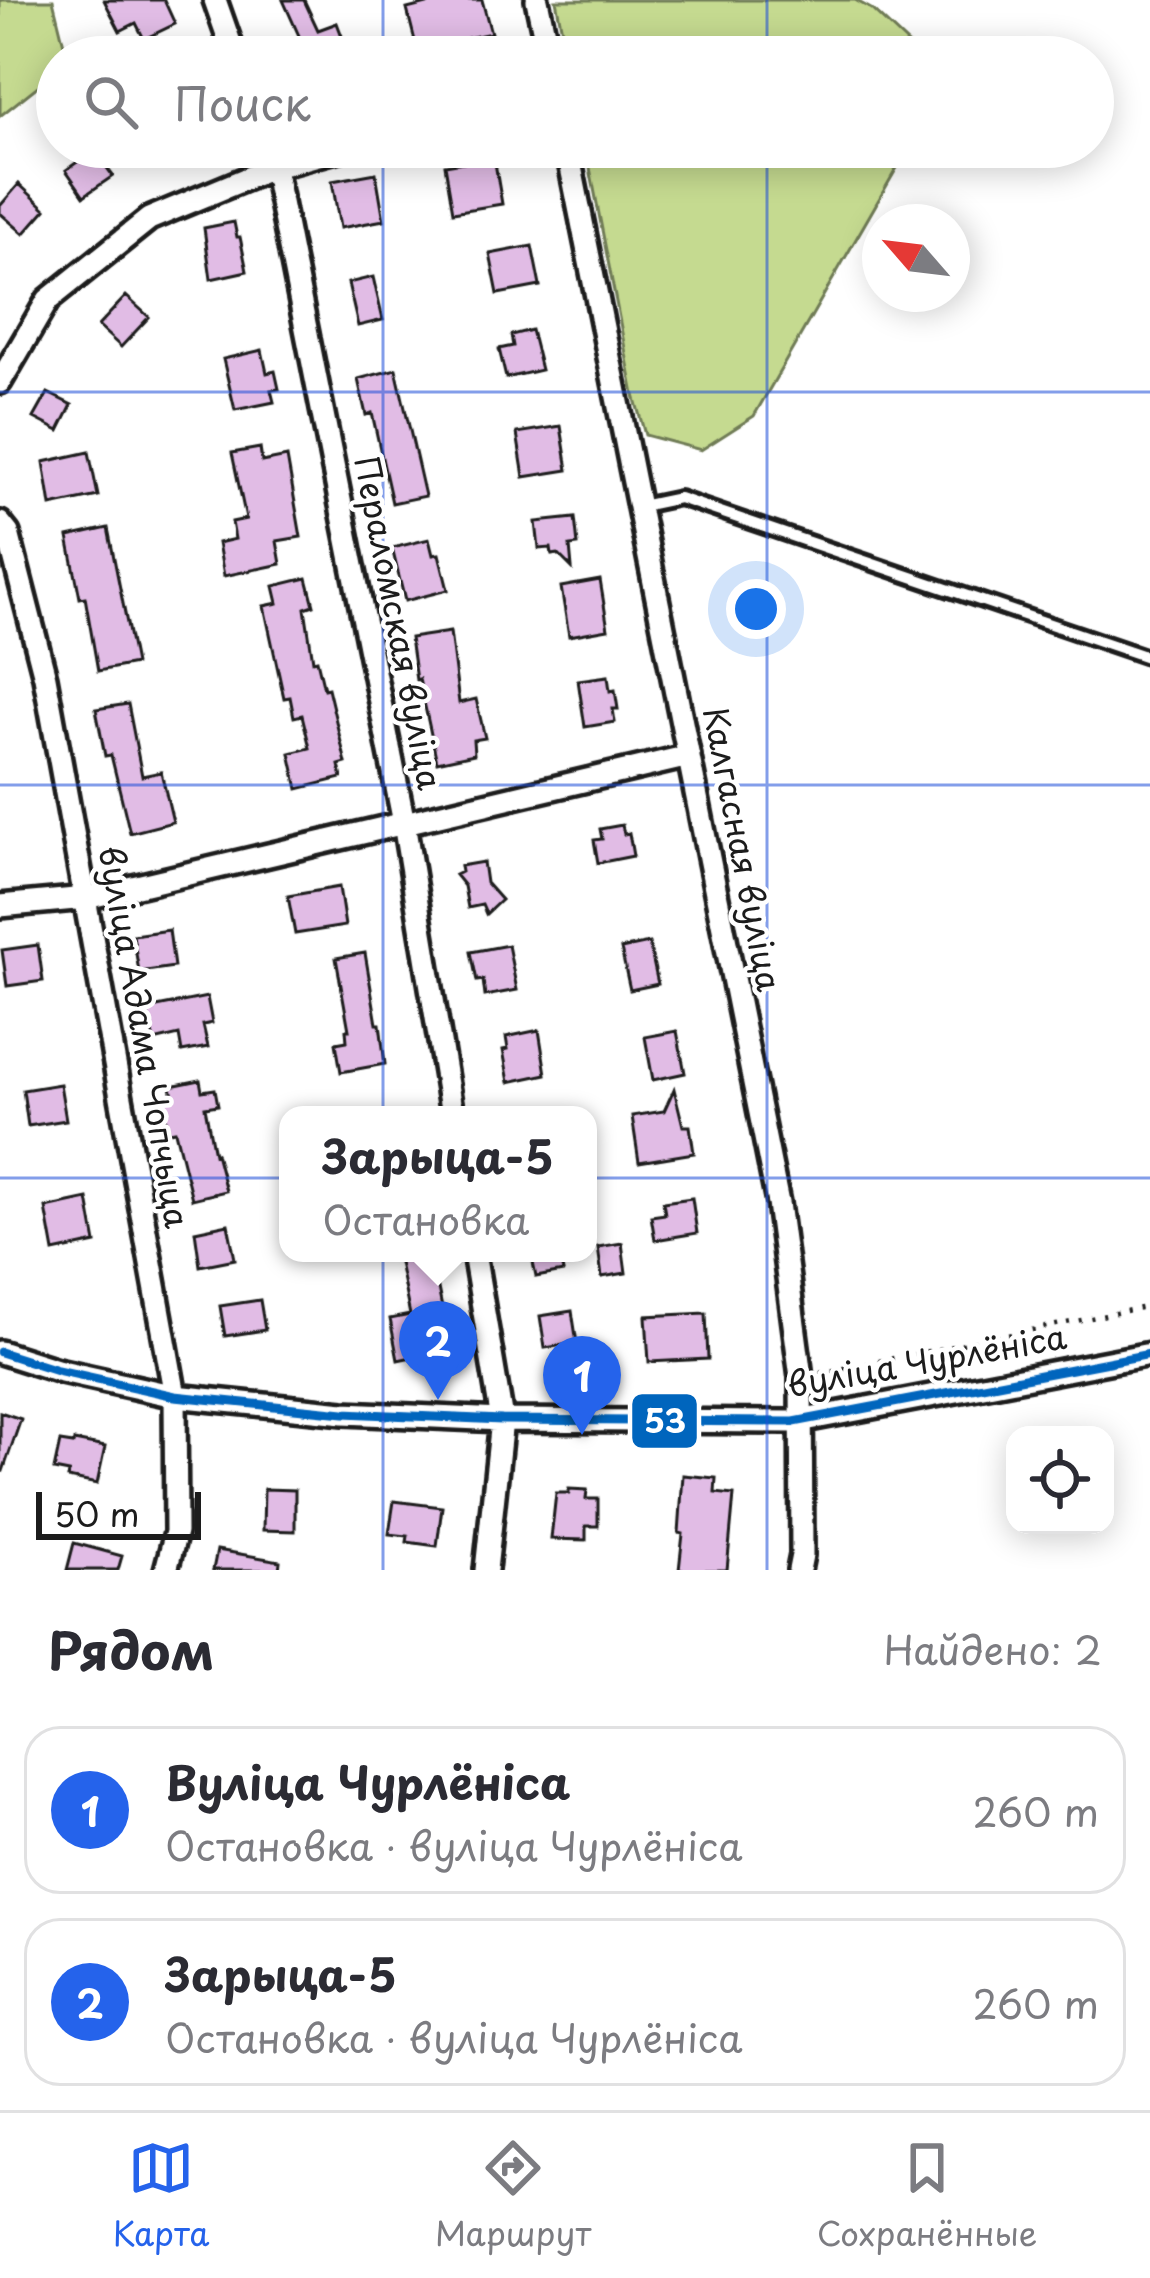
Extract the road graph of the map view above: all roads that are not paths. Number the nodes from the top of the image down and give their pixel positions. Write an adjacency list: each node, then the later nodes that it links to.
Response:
1 (214, 0): 3 (street)
2 (537, 0): 4 (street)
3 (227, 36)
4 (545, 36)
5 (249, 168): 8 (street)
6 (273, 168): 13 (street, Пераломская вуліца)
7 (571, 168): 9 (street, Калгасная вуліца)
8 (0, 382)
9 (641, 506): 11 (lane); 12 (street, Калгасная вуліца)
10 (0, 524): 14 (street, вуліца Адама Чопчыца)
11 (1150, 658)
12 (689, 756): 13 (street); 22 (street, Калгасная вуліца)
13 (404, 823): 14 (street); 16 (street, Пераломская вуліца)
14 (86, 898): 15 (street); 20 (street, вуліца Адама Чопчыца)
15 (0, 906)
16 (451, 1106)
17 (476, 1262): 21 (street)
18 (0, 1352): 20 (street, вуліца Чурлёніса)
19 (1150, 1354): 22 (street, вуліца Чурлёніса)
20 (175, 1396): 21 (street, вуліца Чурлёніса); 23 (street, вуліца Адама Чопчыца)
21 (502, 1420): 22 (street, вуліца Чурлёніса); 24 (street)
22 (801, 1421): 25 (street, Калгасная вуліца)
23 (166, 1570)
24 (486, 1570)
25 (799, 1570)

